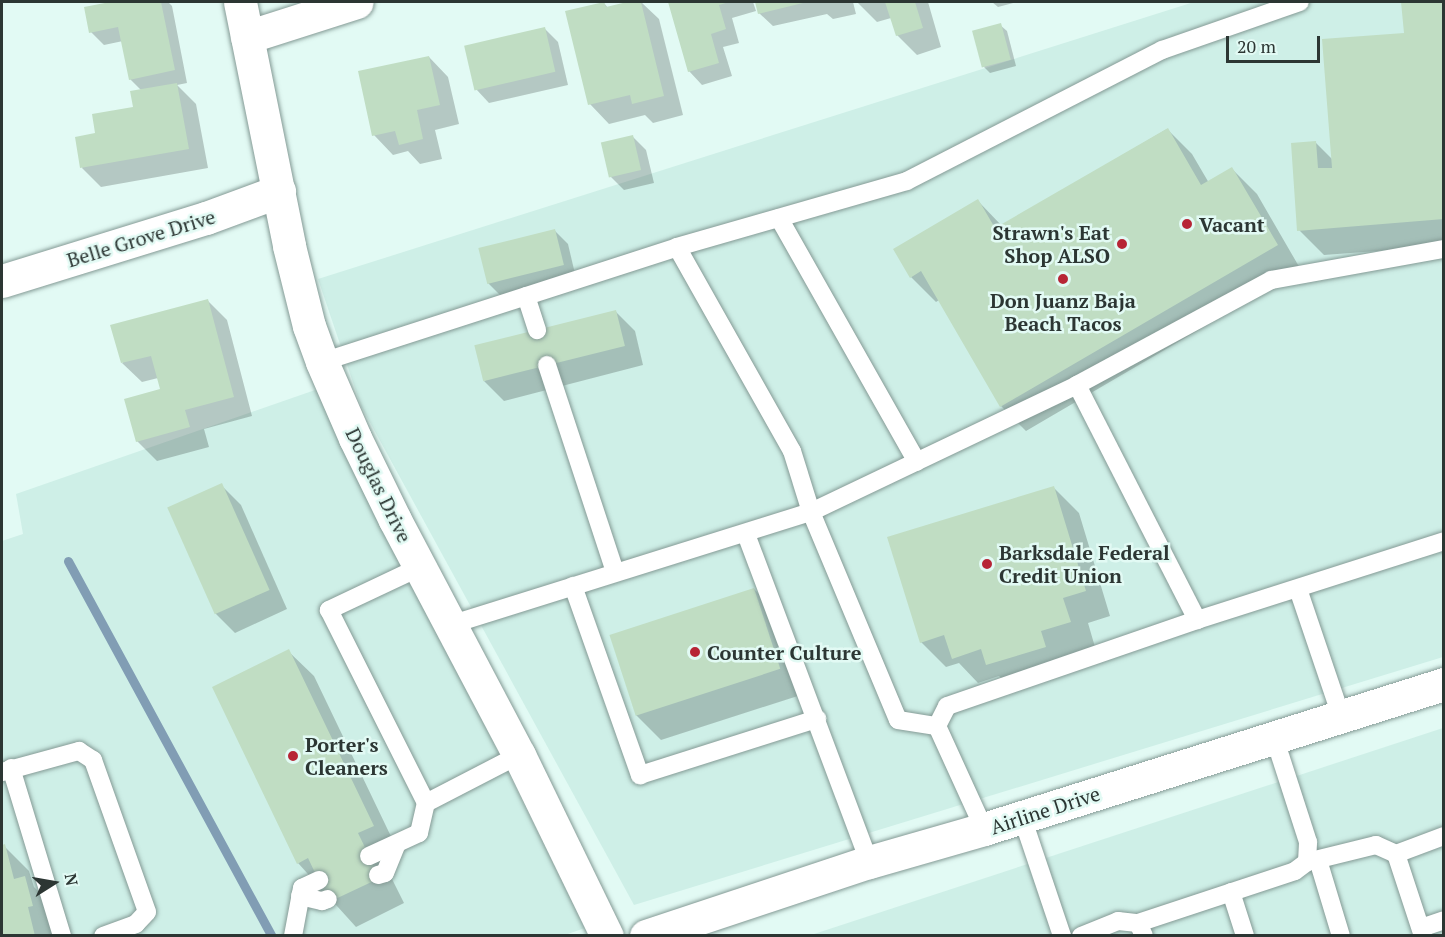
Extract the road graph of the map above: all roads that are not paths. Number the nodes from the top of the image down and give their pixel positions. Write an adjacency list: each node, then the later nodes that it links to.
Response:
1 (240, 2): 4 (street, Douglas Drive)
2 (357, 2): 4 (street)
3 (1300, 2): 6 (lane)
4 (247, 37): 5 (street, Douglas Drive)
5 (279, 191): 9 (street, Belle Grove Drive); 12 (street, Douglas Drive)
6 (779, 218): 7 (lane); 15 (lane)
7 (677, 247): 10 (lane); 16 (lane)
8 (1443, 249): 14 (lane)
9 (2, 280)
10 (526, 296): 11 (lane); 12 (lane)
11 (537, 330)
12 (322, 362): 19 (street, Douglas Drive)
13 (547, 365): 20 (lane)
14 (1077, 385): 15 (lane); 23 (lane)
15 (917, 462): 16 (lane)
16 (812, 512): 17 (lane); 28 (lane)
17 (746, 534): 20 (lane); 27 (lane)
18 (1443, 541): 22 (lane)
19 (420, 567): 24 (street, Douglas Drive); 32 (lane)
20 (615, 572): 21 (lane)
21 (573, 586): 24 (lane); 27 (lane)
22 (1298, 589): 23 (lane); 26 (lane)
23 (1197, 620): 28 (lane)
24 (450, 625): 30 (street, Douglas Drive)
25 (1443, 684): 26 (street, Airline Drive)
26 (1341, 716): 29 (street, Airline Drive)
27 (817, 719): 40 (lane)
28 (937, 726): 34 (lane)
29 (1274, 737): 33 (street, Airline Drive); 39 (lane)
30 (519, 755): 32 (lane); 52 (street, Douglas Drive)
31 (6, 770): 49 (lane); 50 (lane)
32 (426, 802): 36 (lane)
33 (1022, 817): 34 (street, Airline Drive); 54 (lane)
34 (984, 829): 40 (street, Airline Drive)
35 (1443, 836): 37 (lane)
36 (397, 844): 38 (lane); 41 (lane)
37 (1395, 855): 39 (lane); 48 (lane)
38 (369, 856)
39 (1312, 861): 43 (lane); 57 (lane)
40 (869, 862): 53 (street, Airline Drive)
41 (378, 875)
42 (319, 880): 44 (lane)
43 (1231, 892): 47 (lane); 56 (lane)
44 (300, 896): 45 (lane); 51 (lane)
45 (328, 899)
46 (1443, 920): 48 (lane)
47 (1141, 929): 55 (lane)
48 (1422, 932)
49 (62, 936)
50 (103, 936)
51 (293, 936)
52 (607, 936)
53 (646, 936)
54 (1062, 936)
55 (1081, 936)
56 (1245, 936)
57 (1341, 936)

